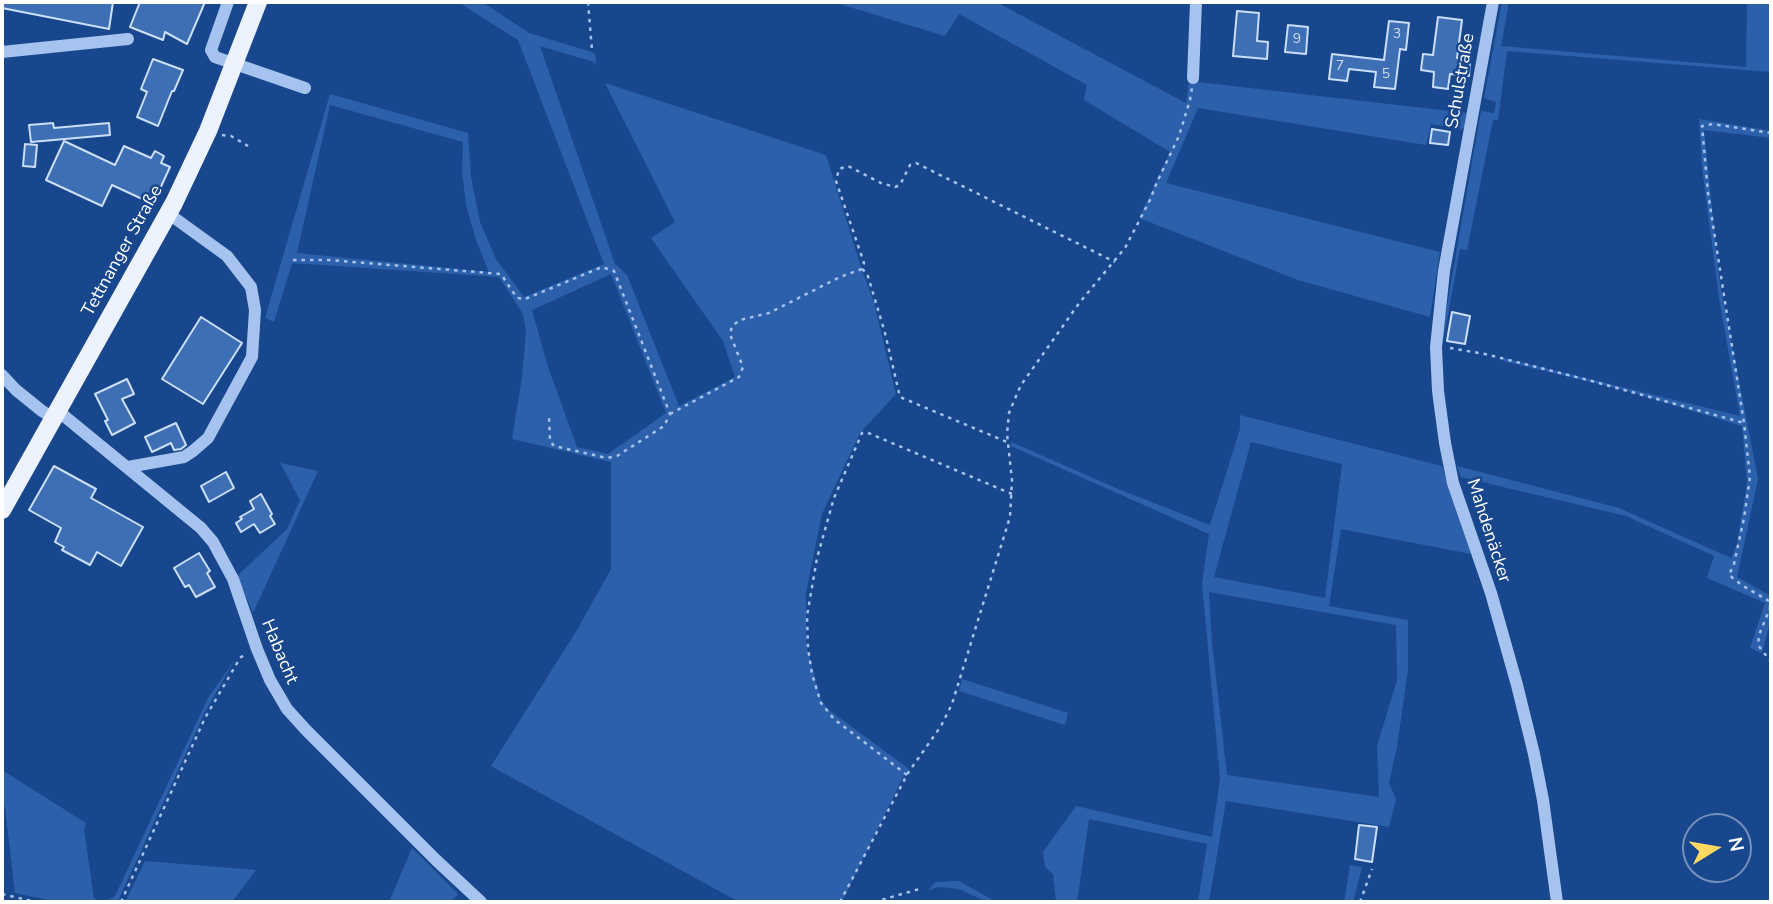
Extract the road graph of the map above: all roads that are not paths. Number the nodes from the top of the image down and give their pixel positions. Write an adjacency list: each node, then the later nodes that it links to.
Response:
1 (228, 2): 7 (street)
2 (258, 2): 7 (main road, Tettnanger Straße)
3 (1196, 2): 8 (street)
4 (1493, 2): 10 (street, Schulstraße)
5 (128, 39): 6 (street)
6 (2, 52)
7 (233, 64): 9 (street); 11 (main road, Tettnanger Straße)
8 (1193, 78)
9 (305, 88)
10 (1463, 167): 17 (street, Mahdenäcker)
11 (169, 214): 13 (main road, Tettnanger Straße); 14 (street)
12 (2, 375): 13 (street, Habacht)
13 (56, 414): 14 (street, Habacht); 15 (main road, Tettnanger Straße)
14 (128, 467): 16 (street, Habacht)
15 (2, 510)
16 (481, 902)
17 (1557, 902)

